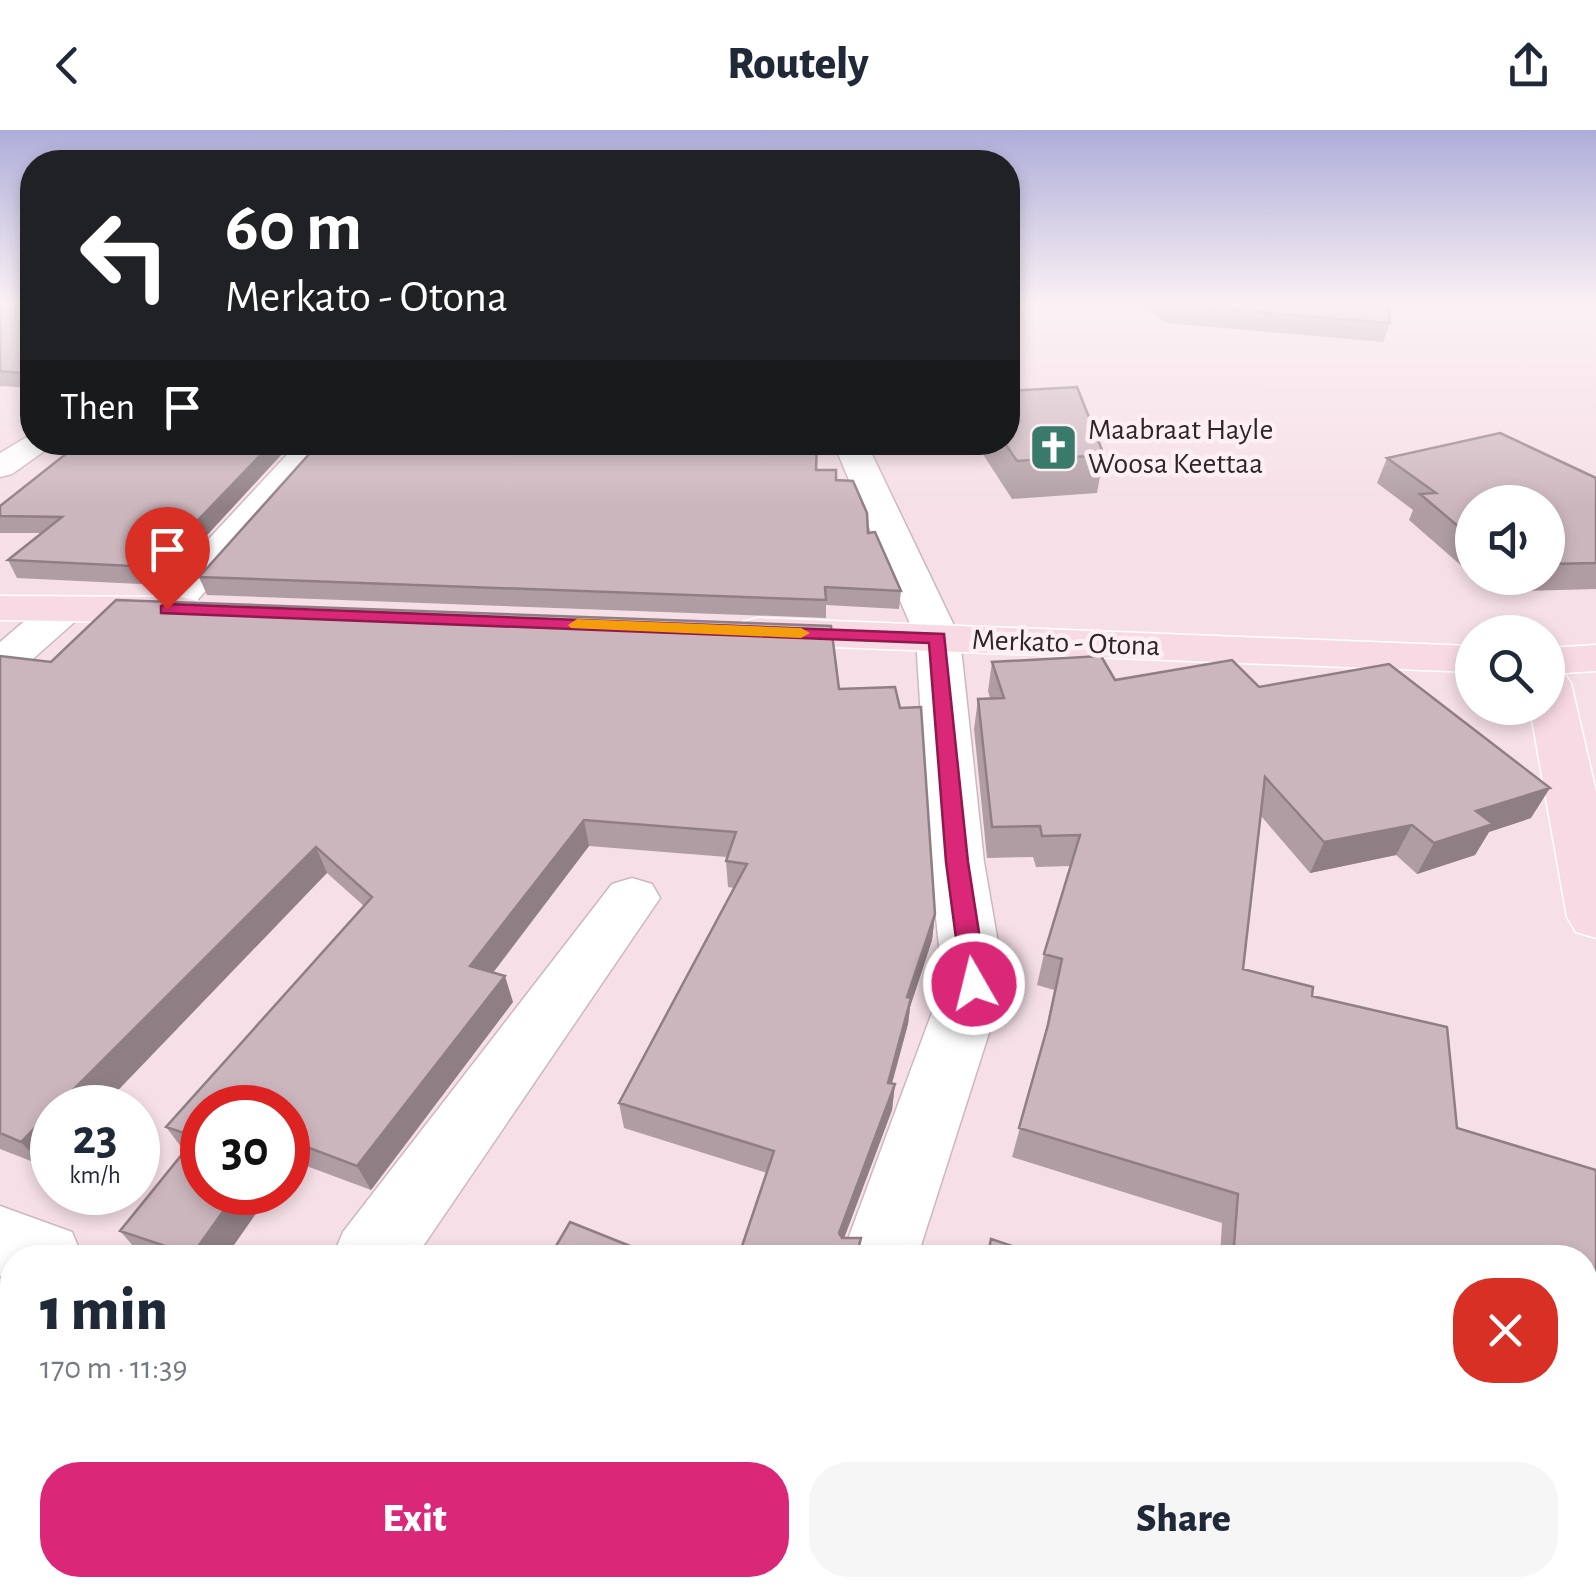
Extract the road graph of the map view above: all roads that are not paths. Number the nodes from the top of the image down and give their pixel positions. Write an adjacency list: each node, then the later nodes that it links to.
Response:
1 (306, 455): 5 (street)
2 (844, 455): 8 (street)
3 (0, 608): 4 (main road)
4 (64, 609): 5 (main road); 12 (street)
5 (167, 609): 6 (main road)
6 (226, 612)
7 (720, 630): 8 (main road, Merkato - Otona)
8 (938, 638): 9 (main road, Merkato - Otona); 17 (street)
9 (1455, 658)
10 (1596, 658): 11 (main road)
11 (1565, 660)
12 (0, 665)
13 (1557, 725): 15 (main road)
14 (632, 898): 16 (street)
15 (1596, 917)
16 (379, 1245)
17 (884, 1245)

